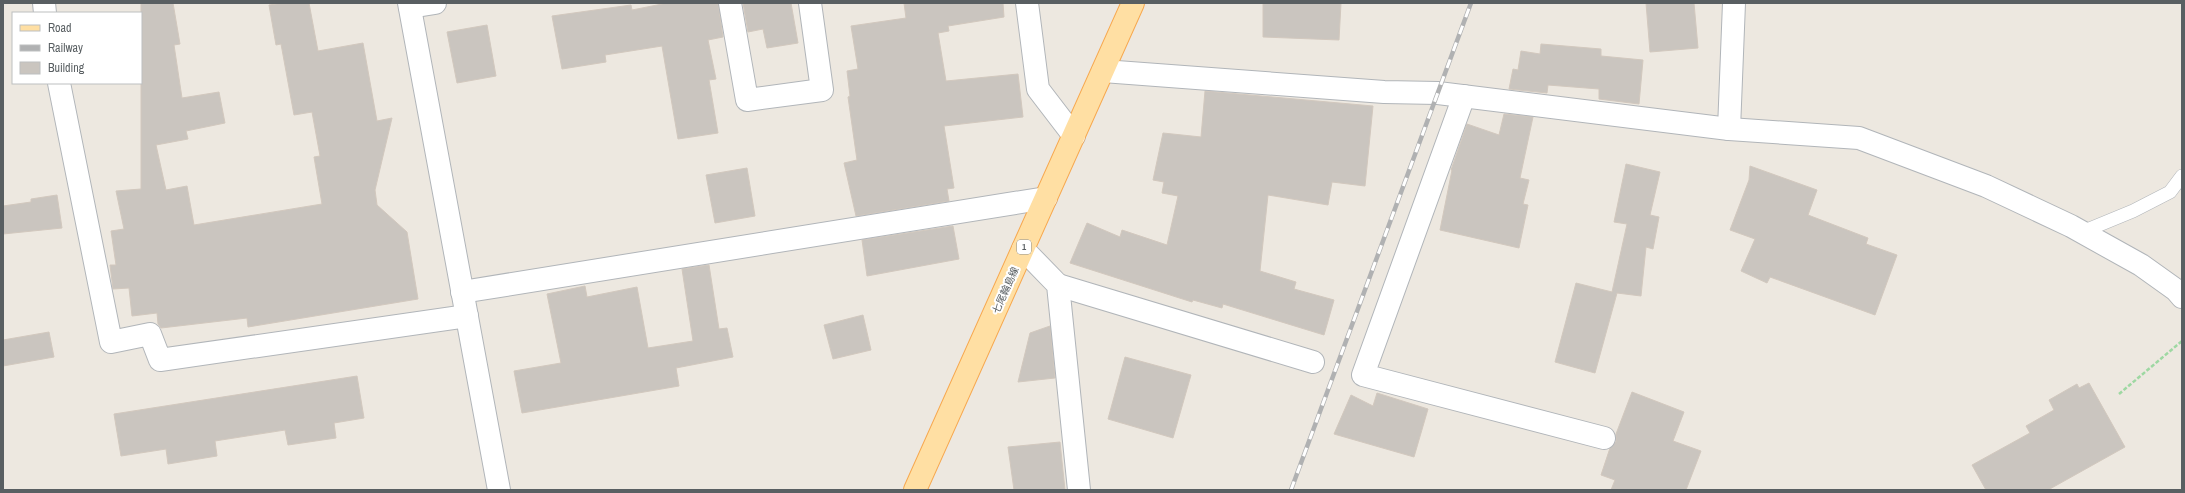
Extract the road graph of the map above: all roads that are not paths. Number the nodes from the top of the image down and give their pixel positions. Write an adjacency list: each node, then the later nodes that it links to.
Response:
1 (435, 3): 7 (street)
2 (730, 3): 3 (street)
3 (810, 3)
4 (1027, 3): 12 (street)
5 (1133, 3): 8 (main road, 七尾輪島線 / 1)
6 (1734, 3): 11 (street)
7 (409, 5): 18 (street)
8 (1103, 71): 10 (street); 12 (main road, 七尾輪島線 / 1)
9 (59, 84): 20 (street)
10 (1464, 96): 11 (street); 22 (street)
11 (1729, 129): 15 (street)
12 (1074, 136): 14 (main road, 七尾輪島線 / 1)
13 (2182, 176): 15 (lane)
14 (1046, 198): 16 (main road, 七尾輪島線 / 1); 18 (street)
15 (2082, 232): 19 (street)
16 (1023, 249): 17 (street); 24 (main road, 七尾輪島線 / 1)
17 (1058, 285): 21 (street); 25 (street)
18 (462, 292): 20 (street)
19 (2182, 297)
20 (467, 316): 23 (street)
21 (1313, 362)
22 (1604, 438)
23 (499, 490)
24 (915, 490)
25 (1079, 490)

